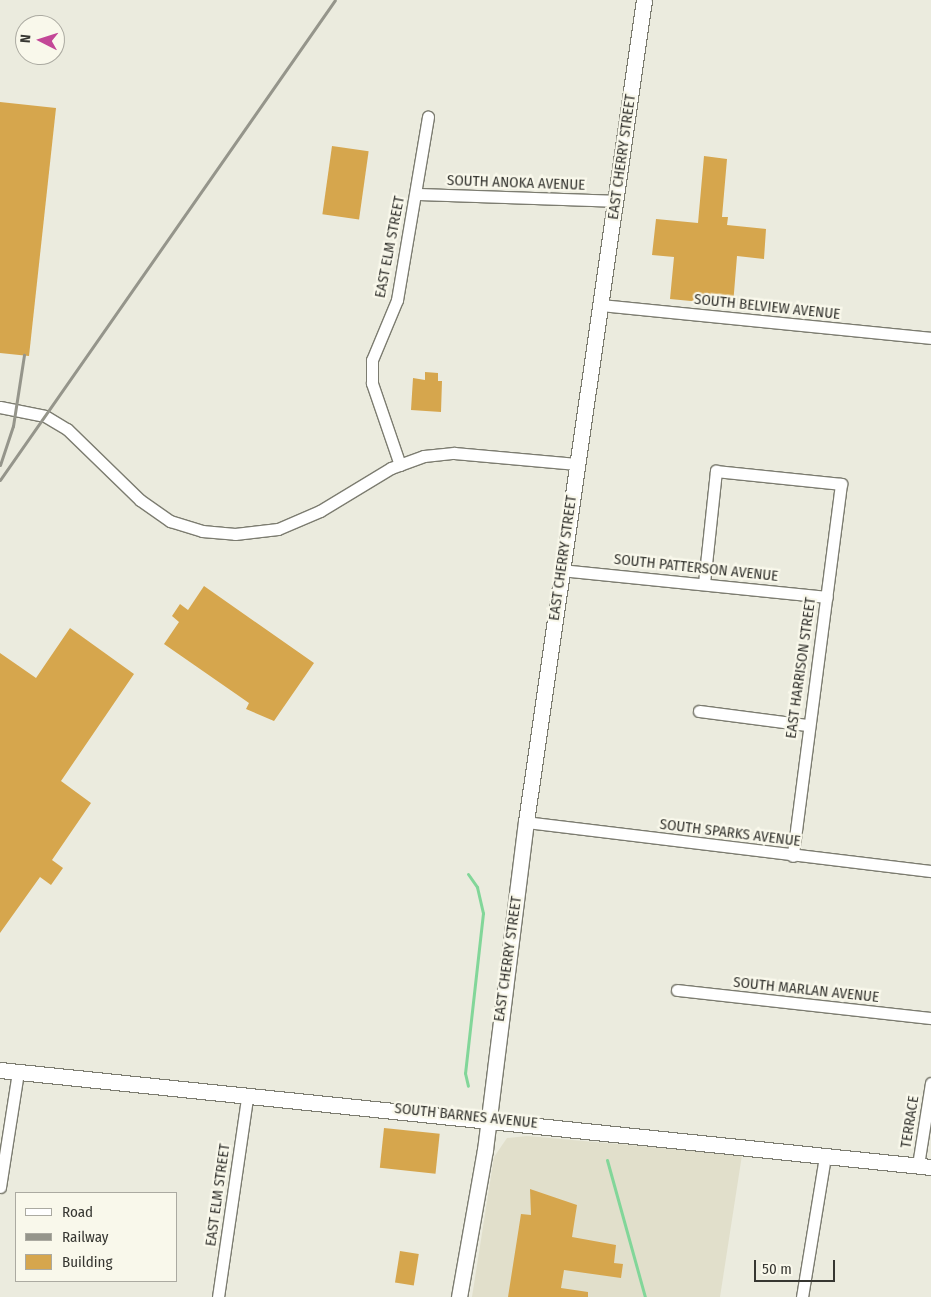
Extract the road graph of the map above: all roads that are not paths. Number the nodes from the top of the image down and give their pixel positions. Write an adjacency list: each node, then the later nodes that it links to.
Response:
1 (644, 0): 4 (street, EAST CHERRY STREET)
2 (428, 117): 3 (street, EAST ELM STREET)
3 (416, 194): 4 (street, SOUTH ANOKA AVENUE); 9 (street, EAST ELM STREET)
4 (615, 201): 5 (street, EAST CHERRY STREET)
5 (601, 305): 6 (street, SOUTH BELVIEW AVENUE); 8 (street, EAST CHERRY STREET)
6 (931, 338)
7 (0, 407): 9 (street)
8 (576, 464): 9 (street); 10 (street, EAST CHERRY STREET)
9 (400, 465)
10 (561, 570): 11 (street, SOUTH PATTERSON AVENUE); 15 (street, EAST CHERRY STREET)
11 (704, 583): 12 (street, SOUTH PATTERSON AVENUE); 12 (street, EAST HARRISON STREET)
12 (827, 597): 14 (street, EAST HARRISON STREET)
13 (699, 711): 14 (street)
14 (807, 725): 16 (street, EAST HARRISON STREET)
15 (526, 822): 16 (street, SOUTH SPARKS AVENUE); 24 (street, EAST CHERRY STREET)
16 (792, 856): 17 (street, SOUTH SPARKS AVENUE)
17 (931, 870)
18 (677, 990): 19 (street, SOUTH MARLAN AVENUE)
19 (931, 1018)
20 (0, 1070): 21 (street, SOUTH BARNES AVENUE)
21 (18, 1072): 23 (street, SOUTH BARNES AVENUE); 27 (street)
22 (931, 1083): 26 (street, TERRACE)
23 (247, 1097): 24 (street, SOUTH BARNES AVENUE); 28 (street, EAST ELM STREET)
24 (487, 1117): 25 (street, SOUTH BARNES AVENUE); 29 (street, EAST CHERRY STREET)
25 (825, 1156): 26 (street, SOUTH BARNES AVENUE); 30 (street)
26 (924, 1166)
27 (0, 1187)
28 (218, 1297)
29 (459, 1297)
30 (802, 1297)

